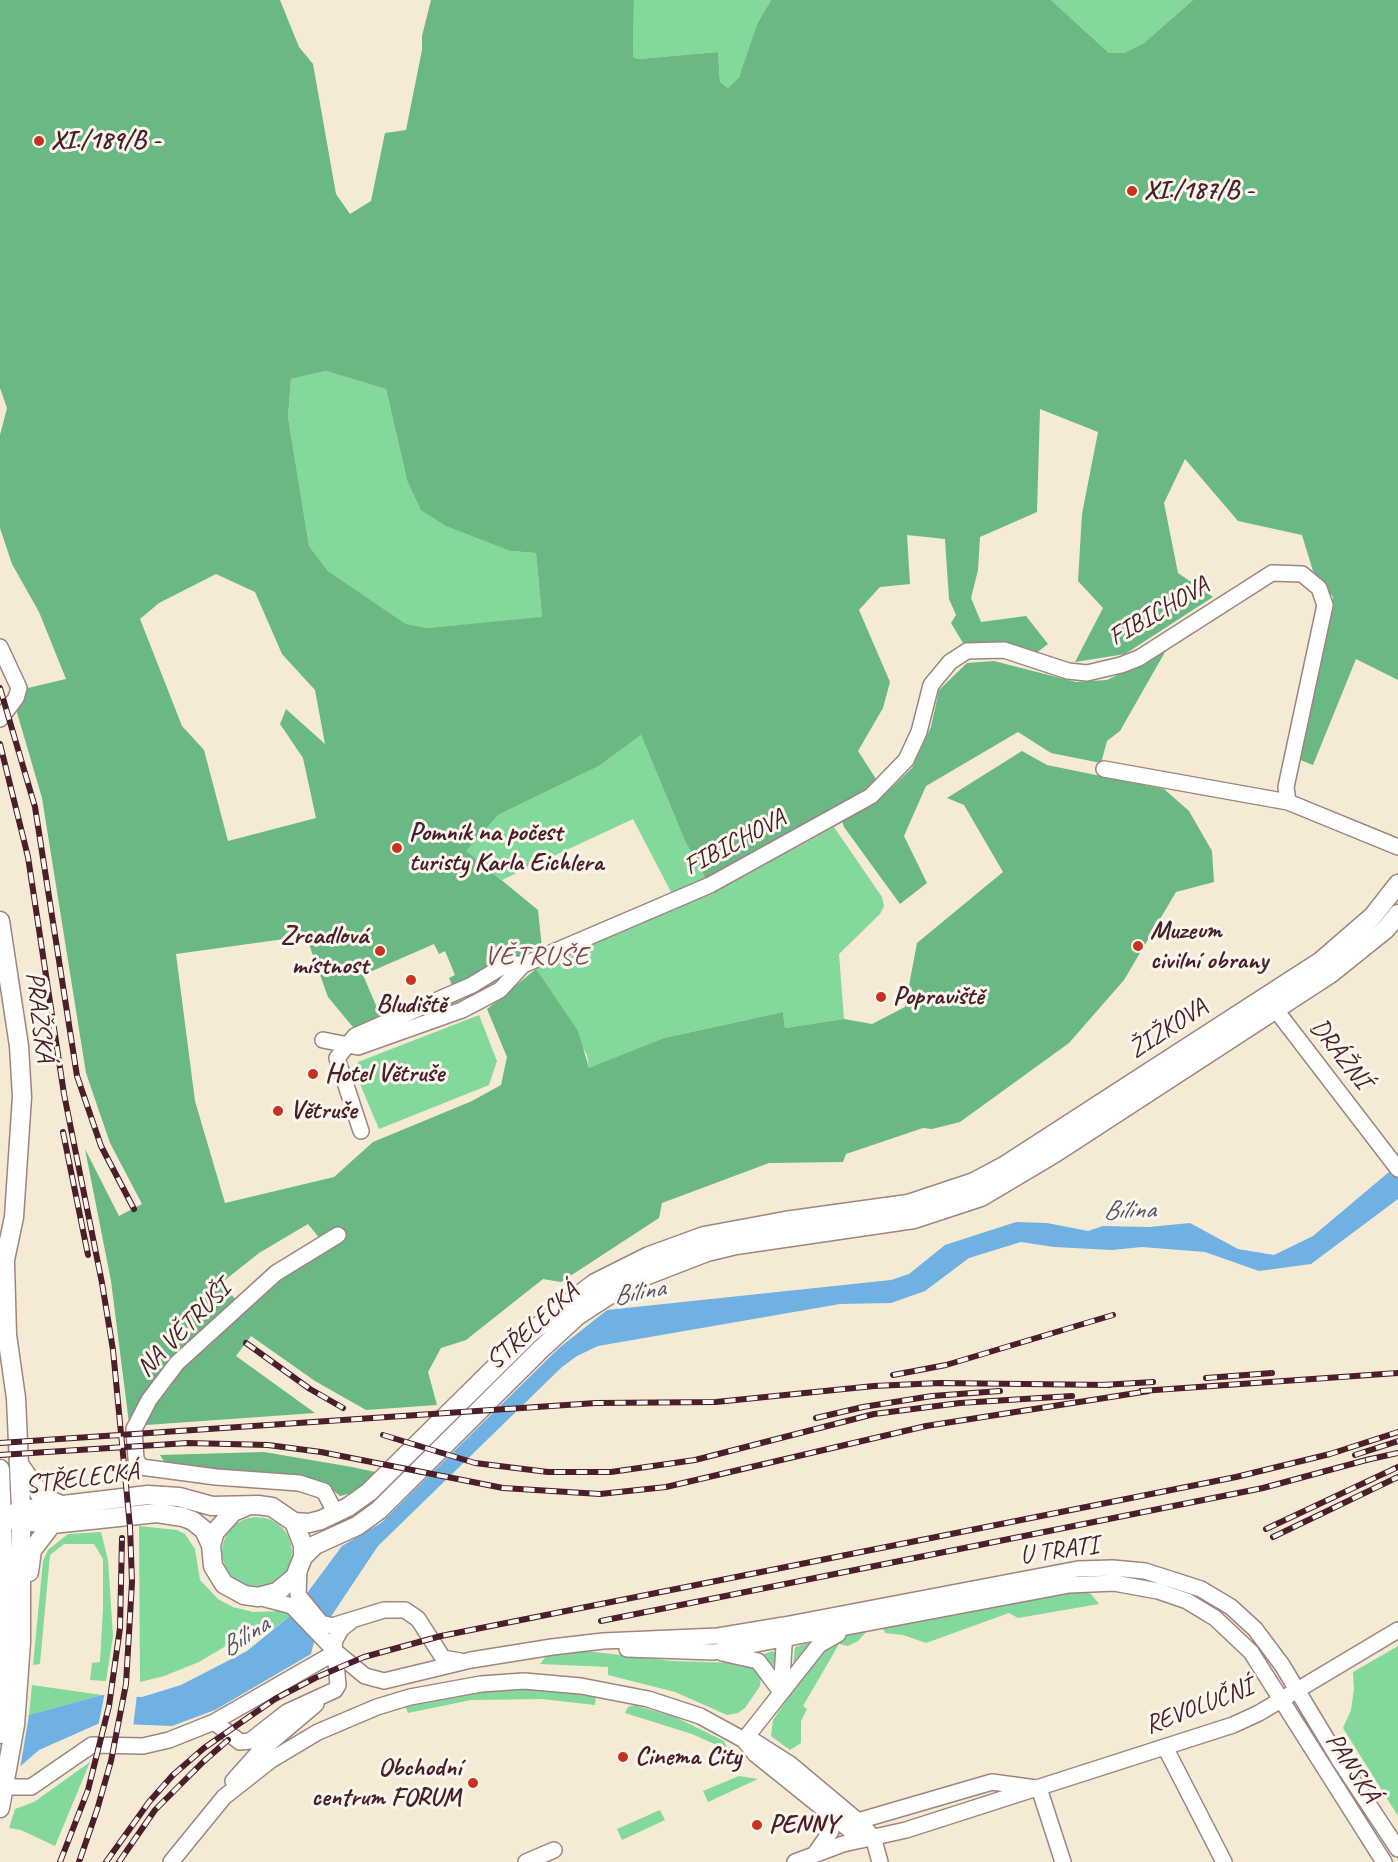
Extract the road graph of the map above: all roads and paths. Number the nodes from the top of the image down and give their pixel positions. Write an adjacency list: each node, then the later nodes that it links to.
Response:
1 (0, 647): 2 (street)
2 (0, 719)
3 (1104, 769): 4 (street)
4 (1288, 801): 5 (street); 11 (street, FIBICHOVA)
5 (1398, 847)
6 (1398, 884): 9 (main road, ŽIŽKOVA)
7 (1398, 914): 9 (main road, ŽIŽKOVA)
8 (0, 921): 15 (main road, PRAŽSKÁ)
9 (1270, 1003): 13 (street, DRÁŽNÍ); 14 (main road, ŽIŽKOVA)
10 (323, 1040): 11 (street)
11 (348, 1044): 12 (street)
12 (361, 1131)
13 (1398, 1169)
14 (950, 1201): 23 (main road, STŘELECKÁ); 28 (main road, STŘELECKÁ)
15 (7, 1216): 17 (main road, PRAŽSKÁ)
16 (338, 1235): 23 (street, NA VĚTRUŠI)
17 (5, 1263): 18 (main road, PRAŽSKÁ); 19 (main road, PRAŽSKÁ)
18 (0, 1282)
19 (18, 1462): 21 (main road); 24 (main road, PRAŽSKÁ)
20 (0, 1469): 24 (main road)
21 (63, 1505): 22 (main road, STŘELECKÁ); 24 (main road, STŘELECKÁ)
22 (245, 1507): 25 (main road, STŘELECKÁ); 27 (main road)
23 (336, 1514): 25 (main road, STŘELECKÁ)
24 (15, 1517): 26 (main road, STŘELECKÁ); 36 (main road); 46 (main road)
25 (294, 1522): 28 (main road)
26 (52, 1524): 27 (main road, STŘELECKÁ); 36 (main road)
27 (211, 1545): 29 (main road, STŘELECKÁ)
28 (301, 1563): 29 (main road, STŘELECKÁ); 30 (street)
29 (258, 1597): 30 (street)
30 (299, 1606): 34 (street)
31 (352, 1621): 34 (street); 38 (street); 40 (street)
32 (847, 1628): 35 (street, U TRATI); 42 (street, U TRATI); 44 (street, U TRATI)
33 (1398, 1630): 41 (street, REVOLUČNÍ)
34 (324, 1631): 38 (street)
35 (785, 1633): 37 (street, U TRATI); 39 (street, U TRATI); 41 (street, U TRATI); 42 (street)
36 (21, 1642): 46 (main road)
37 (552, 1647): 39 (street, U TRATI); 40 (street)
38 (336, 1652): 40 (street); 43 (street); 45 (street)
39 (714, 1652): 42 (street, U TRATI)
40 (471, 1660)
41 (1297, 1689): 44 (street, REVOLUČNÍ); 56 (street, PANSKÁ)
42 (781, 1692): 47 (street, U TRATI)
43 (331, 1693): 45 (street); 51 (street)
44 (1282, 1699): 48 (street, REVOLUČNÍ); 65 (street, PANSKÁ)
45 (214, 1722): 49 (street)
46 (8, 1730): 49 (main road)
47 (744, 1740): 51 (street); 53 (street); 54 (street)
48 (1165, 1747): 50 (street, REVOLUČNÍ); 64 (street)
49 (6, 1783): 52 (main road)
50 (1039, 1788): 54 (street, REVOLUČNÍ); 55 (street, REVOLUČNÍ); 63 (street)
51 (224, 1797): 59 (street)
52 (0, 1808)
53 (827, 1810): 55 (street); 58 (street)
54 (858, 1821): 55 (street)
55 (867, 1838): 58 (street, REVOLUČNÍ); 62 (street)
56 (1398, 1849)
57 (554, 1850): 60 (street)
58 (813, 1856): 61 (street, REVOLUČNÍ)
59 (171, 1862)
60 (526, 1862)
61 (795, 1862)
62 (880, 1862)
63 (1063, 1862)
64 (1224, 1862)
65 (1384, 1862)

